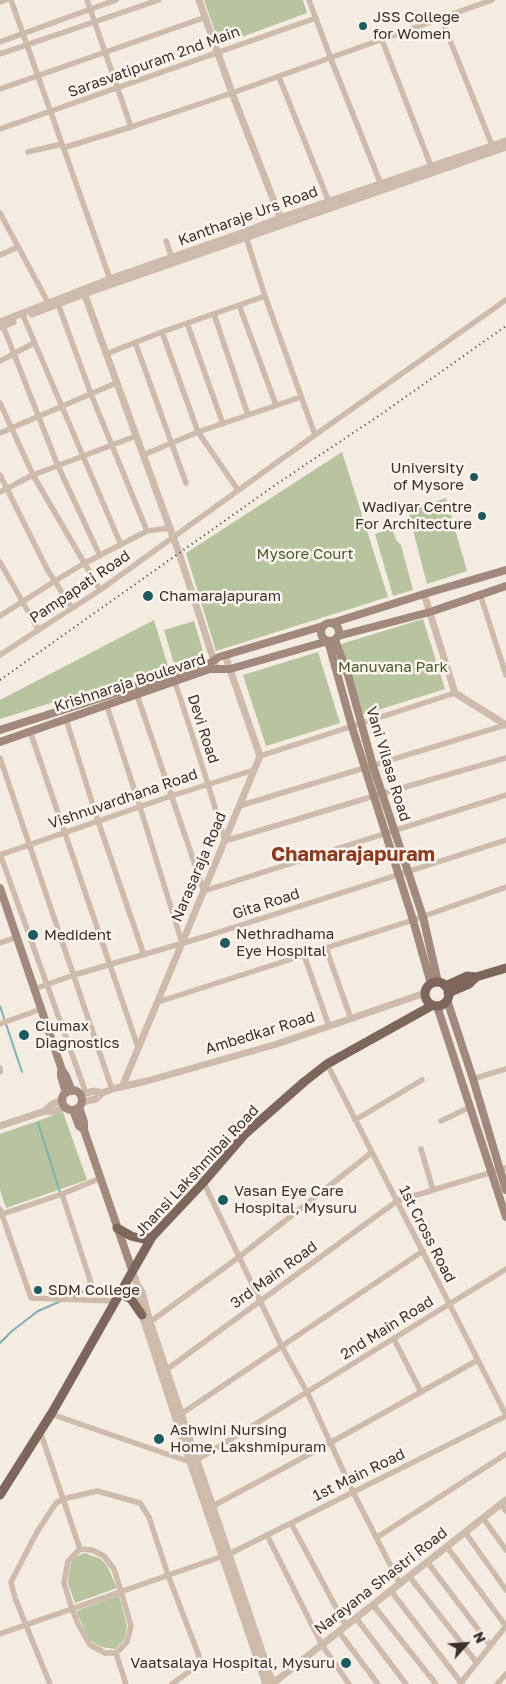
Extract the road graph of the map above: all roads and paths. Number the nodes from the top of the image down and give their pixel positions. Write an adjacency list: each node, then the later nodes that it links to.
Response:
1 (6, 0): 9 (street)
2 (11, 0): 15 (street)
3 (87, 0): 10 (street)
4 (116, 0): 10 (street)
5 (159, 0): 14 (street)
6 (199, 0): 11 (street)
7 (309, 0): 12 (street)
8 (492, 0): 13 (street)
9 (0, 2)
10 (90, 9): 14 (street); 15 (street)
11 (206, 18): 19 (street); 20 (street)
12 (316, 18): 20 (street, Sarasvatipuram 2nd Main); 22 (street)
13 (441, 18): 16 (street); 32 (street)
14 (95, 22): 18 (street); 19 (street)
15 (23, 34): 17 (street); 18 (street)
16 (382, 40): 22 (street); 36 (street)
17 (0, 42)
18 (27, 45): 21 (street); 23 (street)
19 (106, 53): 23 (street); 25 (street)
20 (218, 53): 25 (street, Sarasvatipuram 2nd Main); 27 (street)
21 (0, 54)
22 (331, 58): 24 (street); 37 (street)
23 (38, 76): 26 (street); 28 (street)
24 (279, 76): 27 (street); 38 (street)
25 (118, 88): 28 (street, Sarasvatipuram 2nd Main); 29 (street)
26 (0, 89)
27 (232, 93): 29 (street); 40 (street)
28 (51, 112): 30 (street, Sarasvatipuram 2nd Main); 33 (street)
29 (132, 127): 33 (street)
30 (0, 129)
31 (506, 140): 32 (street, Kantharaje Urs Road)
32 (492, 145): 36 (street, Kantharaje Urs Road)
33 (62, 146): 35 (street); 46 (street)
34 (506, 147): 37 (street, Kantharaje Urs Road)
35 (28, 152)
36 (431, 166): 37 (street, Kantharaje Urs Road)
37 (382, 187): 38 (street, Kantharaje Urs Road); 40 (street, Kantharaje Urs Road)
38 (329, 202): 40 (street, Kantharaje Urs Road)
39 (1, 218): 43 (street)
40 (281, 221): 41 (street, Kantharaje Urs Road); 45 (street, Kantharaje Urs Road)
41 (246, 237): 47 (street, Kantharaje Urs Road); 48 (street)
42 (166, 242): 45 (street)
43 (18, 247): 44 (street); 51 (street)
44 (0, 255)
45 (172, 258): 46 (street, Kantharaje Urs Road)
46 (110, 279): 47 (street, Kantharaje Urs Road)
47 (84, 292): 50 (street, Kantharaje Urs Road); 61 (street)
48 (265, 296): 52 (street); 65 (street)
49 (506, 300): 75 (street, Pampapati Road)
50 (58, 301): 51 (street, Kantharaje Urs Road); 64 (street)
51 (49, 305): 54 (street, Kantharaje Urs Road)
52 (239, 305): 53 (street); 67 (street)
53 (214, 314): 55 (street); 69 (street)
54 (23, 315): 56 (street, Kantharaje Urs Road); 58 (street)
55 (187, 323): 57 (street); 71 (street)
56 (1, 325): 60 (street)
57 (162, 332): 59 (street); 73 (street)
58 (34, 342): 60 (street); 68 (street)
59 (135, 342): 61 (street); 77 (street)
60 (13, 354): 62 (street); 70 (street)
61 (106, 354): 63 (street)
62 (0, 360)
63 (116, 383): 64 (street); 76 (street)
64 (91, 394): 68 (street); 78 (street)
65 (301, 397): 67 (street); 75 (street)
66 (0, 403): 72 (street)
67 (276, 405): 69 (street)
68 (61, 407): 70 (street); 80 (street)
69 (248, 415): 71 (street)
70 (38, 416): 72 (street); 81 (street)
71 (223, 424): 73 (street)
72 (11, 428): 74 (street); 83 (street)
73 (198, 432): 77 (street); 86 (street)
74 (0, 433)
75 (315, 435): 86 (street, Pampapati Road)
76 (136, 436): 78 (street); 79 (street)
77 (172, 443): 79 (street); 84 (street)
78 (112, 445): 80 (street); 89 (street)
79 (143, 455): 88 (street)
80 (82, 456): 81 (street); 91 (street)
81 (58, 466): 83 (street); 92 (street)
82 (0, 474): 85 (street)
83 (33, 475): 85 (street); 94 (street)
84 (186, 483)
85 (7, 489): 87 (street); 96 (street)
86 (238, 490): 90 (street, Pampapati Road)
87 (0, 492)
88 (170, 528): 89 (street); 90 (street)
89 (147, 531): 91 (street)
90 (173, 538): 98 (street, Pampapati Road); 111 (street)
91 (121, 545): 92 (street)
92 (100, 556): 94 (street)
93 (0, 562): 101 (street)
94 (83, 564): 96 (street); 98 (street)
95 (506, 570): 99 (main road)
96 (55, 581): 101 (street); 102 (street)
97 (506, 586): 100 (main road, Krishnaraja Boulevard)
98 (100, 590): 102 (street, Pampapati Road)
99 (424, 594): 103 (street); 105 (main road)
100 (480, 594): 103 (main road, Krishnaraja Boulevard); 114 (street)
101 (23, 602): 104 (street); 107 (street)
102 (72, 608): 107 (street, Pampapati Road)
103 (430, 612): 108 (main road, Krishnaraja Boulevard); 116 (street)
104 (0, 616)
105 (332, 623): 106 (main road); 108 (main road)
106 (323, 626): 108 (main road); 109 (main road, Krishnaraja Boulevard)
107 (38, 630): 110 (street, Pampapati Road)
108 (334, 639): 113 (main road, Krishnaraja Boulevard); 120 (main road, Vani Vilasa Road); 122 (main road, Vani Vilasa Road)
109 (225, 655): 111 (main road, Krishnaraja Boulevard); 113 (street)
110 (0, 656)
111 (214, 660): 112 (street); 123 (main road, Krishnaraja Boulevard)
112 (217, 669): 113 (main road, Krishnaraja Boulevard); 115 (main road, Krishnaraja Boulevard)
113 (230, 669): 126 (street)
114 (506, 675)
115 (175, 682): 117 (main road, Krishnaraja Boulevard); 131 (street, Devi Road)
116 (455, 693): 120 (street); 121 (street)
117 (138, 695): 118 (main road, Krishnaraja Boulevard); 134 (street)
118 (107, 706): 119 (main road, Krishnaraja Boulevard); 137 (street)
119 (66, 719): 124 (main road, Krishnaraja Boulevard); 138 (street)
120 (361, 724): 122 (street); 129 (main road, Vani Vilasa Road)
121 (506, 725): 129 (street)
122 (352, 727): 126 (street); 129 (main road, Vani Vilasa Road)
123 (0, 730)
124 (30, 731): 125 (main road, Krishnaraja Boulevard); 140 (street)
125 (0, 742)
126 (260, 756): 130 (street, Narasaraja Road)
127 (0, 758): 144 (street)
128 (506, 758): 132 (street)
129 (370, 767): 132 (main road, Vani Vilasa Road); 135 (main road, Vani Vilasa Road); 136 (street)
130 (254, 770): 131 (street, Vishnuvardhana Road); 136 (street, Narasaraja Road)
131 (208, 784): 134 (street, Vishnuvardhana Road); 143 (street, Devi Road)
132 (383, 793): 135 (street); 139 (main road, Vani Vilasa Road)
133 (506, 795): 139 (street)
134 (171, 796): 137 (street, Vishnuvardhana Road); 150 (street)
135 (374, 796): 141 (main road, Vani Vilasa Road); 143 (street)
136 (240, 806): 143 (street, Narasaraja Road)
137 (140, 807): 138 (street, Vishnuvardhana Road); 155 (street)
138 (98, 820): 140 (street, Vishnuvardhana Road); 157 (street)
139 (394, 831): 141 (street); 146 (main road, Vani Vilasa Road)
140 (64, 832): 144 (street, Vishnuvardhana Road); 159 (street)
141 (386, 834): 147 (main road, Vani Vilasa Road); 150 (street)
142 (506, 840): 146 (street, Gita Road)
143 (225, 842): 150 (street, Narasaraja Road)
144 (29, 844): 145 (street, Vishnuvardhana Road); 161 (street)
145 (0, 855): 162 (street)
146 (408, 871): 147 (street, Gita Road); 151 (main road, Vani Vilasa Road)
147 (398, 874): 152 (main road, Vani Vilasa Road); 155 (street, Gita Road)
148 (506, 887): 151 (street)
149 (0, 888): 153 (main road)
150 (204, 891): 155 (street, Narasaraja Road)
151 (422, 917): 152 (street); 164 (main road, Vani Vilasa Road)
152 (413, 920): 156 (street); 164 (main road, Vani Vilasa Road)
153 (18, 936): 154 (street); 163 (main road)
154 (0, 943)
155 (182, 943): 157 (street, Gita Road); 166 (street, Narasaraja Road)
156 (326, 948): 158 (street); 169 (street)
157 (144, 955): 159 (street, Gita Road)
158 (304, 955): 166 (street); 171 (street)
159 (109, 965): 161 (street, Gita Road); 172 (street)
160 (506, 968): 164 (main road, Jhansi Lakshmibai Road)
161 (74, 975): 162 (street, Gita Road); 180 (street)
162 (47, 985): 163 (street, Gita Road); 181 (street)
163 (34, 989): 168 (main road)
164 (442, 989): 165 (main road); 167 (main road, Jhansi Lakshmibai Road); 177 (main road, Vani Vilasa Road)
165 (425, 993): 167 (main road); 169 (street, Ambedkar Road)
166 (158, 1002): 172 (street, Narasaraja Road)
167 (435, 1005): 173 (main road, Jhansi Lakshmibai Road); 182 (main road)
168 (41, 1008): 170 (street); 181 (main road)
169 (351, 1019): 171 (street, Ambedkar Road)
170 (1, 1024)
171 (329, 1026): 179 (street, Ambedkar Road)
172 (138, 1047): 179 (street, Narasaraja Road)
173 (327, 1064): 183 (street, 1st Cross Road); 191 (main road, Jhansi Lakshmibai Road)
174 (0, 1068): 176 (street)
175 (506, 1069): 177 (street)
176 (0, 1072)
177 (473, 1079): 188 (main road, Vani Vilasa Road)
178 (422, 1080): 183 (street)
179 (122, 1087): 180 (street, Ambedkar Road)
180 (112, 1089): 181 (street, Ambedkar Road)
181 (74, 1100): 185 (street, Ambedkar Road); 190 (main road)
182 (470, 1107): 184 (street); 189 (main road)
183 (355, 1120): 187 (street, 1st Cross Road)
184 (441, 1120)
185 (0, 1126)
186 (421, 1149): 192 (street)
187 (371, 1153): 195 (street, 1st Cross Road); 201 (street)
188 (503, 1169): 189 (street, 3rd Main Road); 193 (main road, Vani Vilasa Road)
189 (491, 1172): 192 (street, 3rd Main Road); 197 (main road)
190 (101, 1178): 194 (street); 198 (main road)
191 (204, 1183): 199 (main road, Jhansi Lakshmibai Road); 201 (street)
192 (433, 1190): 195 (street, 3rd Main Road)
193 (506, 1190)
194 (64, 1193): 196 (street); 205 (street)
195 (397, 1201): 200 (street, 1st Cross Road); 207 (street, 3rd Main Road)
196 (1, 1212): 206 (street)
197 (506, 1217)
198 (117, 1228): 199 (main road); 203 (main road)
199 (152, 1237): 203 (main road, Jhansi Lakshmibai Road)
200 (422, 1251): 208 (street, 1st Cross Road); 212 (street)
201 (239, 1257): 207 (street); 210 (street)
202 (506, 1268): 208 (street, 2nd Main Road)
203 (132, 1270): 204 (street); 206 (main road, Jhansi Lakshmibai Road)
204 (137, 1284): 209 (street); 210 (street)
205 (92, 1286)
206 (119, 1298): 209 (main road); 217 (main road, Jhansi Lakshmibai Road)
207 (260, 1301): 212 (street); 214 (street, 3rd Main Road)
208 (450, 1304): 211 (street, 2nd Main Road); 213 (street, 1st Cross Road)
209 (142, 1315): 223 (street)
210 (150, 1322): 214 (street)
211 (394, 1339): 215 (street, 2nd Main Road); 216 (street)
212 (282, 1347): 215 (street); 218 (street)
213 (478, 1360): 216 (street); 219 (street, 1st Cross Road)
214 (166, 1370): 218 (street)
215 (307, 1392): 221 (street); 223 (street, 2nd Main Road)
216 (421, 1392): 221 (street)
217 (51, 1414): 220 (main road, Jhansi Lakshmibai Road); 223 (street)
218 (181, 1414): 223 (street)
219 (506, 1415): 224 (street, 1st Main Road)
220 (40, 1431): 225 (main road, Jhansi Lakshmibai Road); 226 (street)
221 (330, 1443): 224 (street); 228 (street)
222 (506, 1454): 234 (street)
223 (193, 1461): 228 (street); 238 (street)
224 (353, 1492): 231 (street, 1st Main Road); 234 (street)
225 (0, 1495)
226 (63, 1499): 236 (street); 240 (street); 249 (street)
227 (503, 1502): 229 (street); 230 (street, Narayana Shastri Road)
228 (212, 1506): 238 (street)
229 (506, 1511)
230 (483, 1518): 232 (street, Narayana Shastri Road); 237 (street)
231 (291, 1523): 233 (street, 1st Main Road); 250 (street)
232 (465, 1532): 235 (street, Narayana Shastri Road); 243 (street)
233 (268, 1535): 238 (street, 1st Main Road); 254 (street)
234 (376, 1538): 242 (street)
235 (447, 1547): 239 (street, Narayana Shastri Road); 251 (street)
236 (80, 1549): 244 (street); 247 (street)
237 (506, 1550)
238 (225, 1555): 240 (street, 1st Main Road); 262 (street)
239 (428, 1562): 241 (street, Narayana Shastri Road); 255 (street)
240 (168, 1575): 244 (street, 1st Main Road); 261 (street)
241 (409, 1576): 242 (street, Narayana Shastri Road); 257 (street)
242 (400, 1584): 245 (street, Narayana Shastri Road)
243 (506, 1590)
244 (121, 1591): 247 (street, 1st Main Road); 256 (street)
245 (391, 1591): 246 (street, Narayana Shastri Road); 267 (street)
246 (372, 1605): 248 (street, Narayana Shastri Road); 266 (street)
247 (72, 1609): 249 (street, 1st Main Road); 256 (street)
248 (356, 1618): 250 (street, Narayana Shastri Road); 265 (street)
249 (27, 1625): 253 (street, 1st Main Road); 259 (street)
250 (346, 1626): 252 (street, Narayana Shastri Road)
251 (505, 1628): 255 (street)
252 (339, 1632): 254 (street, Narayana Shastri Road); 264 (street)
253 (0, 1634)
254 (322, 1645): 262 (street, Narayana Shastri Road); 263 (street)
255 (490, 1645): 257 (street)
256 (116, 1653): 260 (street)
257 (477, 1663): 267 (street)
258 (506, 1674): 268 (street)
259 (50, 1684)
260 (126, 1684)
261 (172, 1684)
262 (271, 1684)
263 (349, 1684)
264 (378, 1684)
265 (406, 1684)
266 (436, 1684)
267 (461, 1684)
268 (497, 1684)

